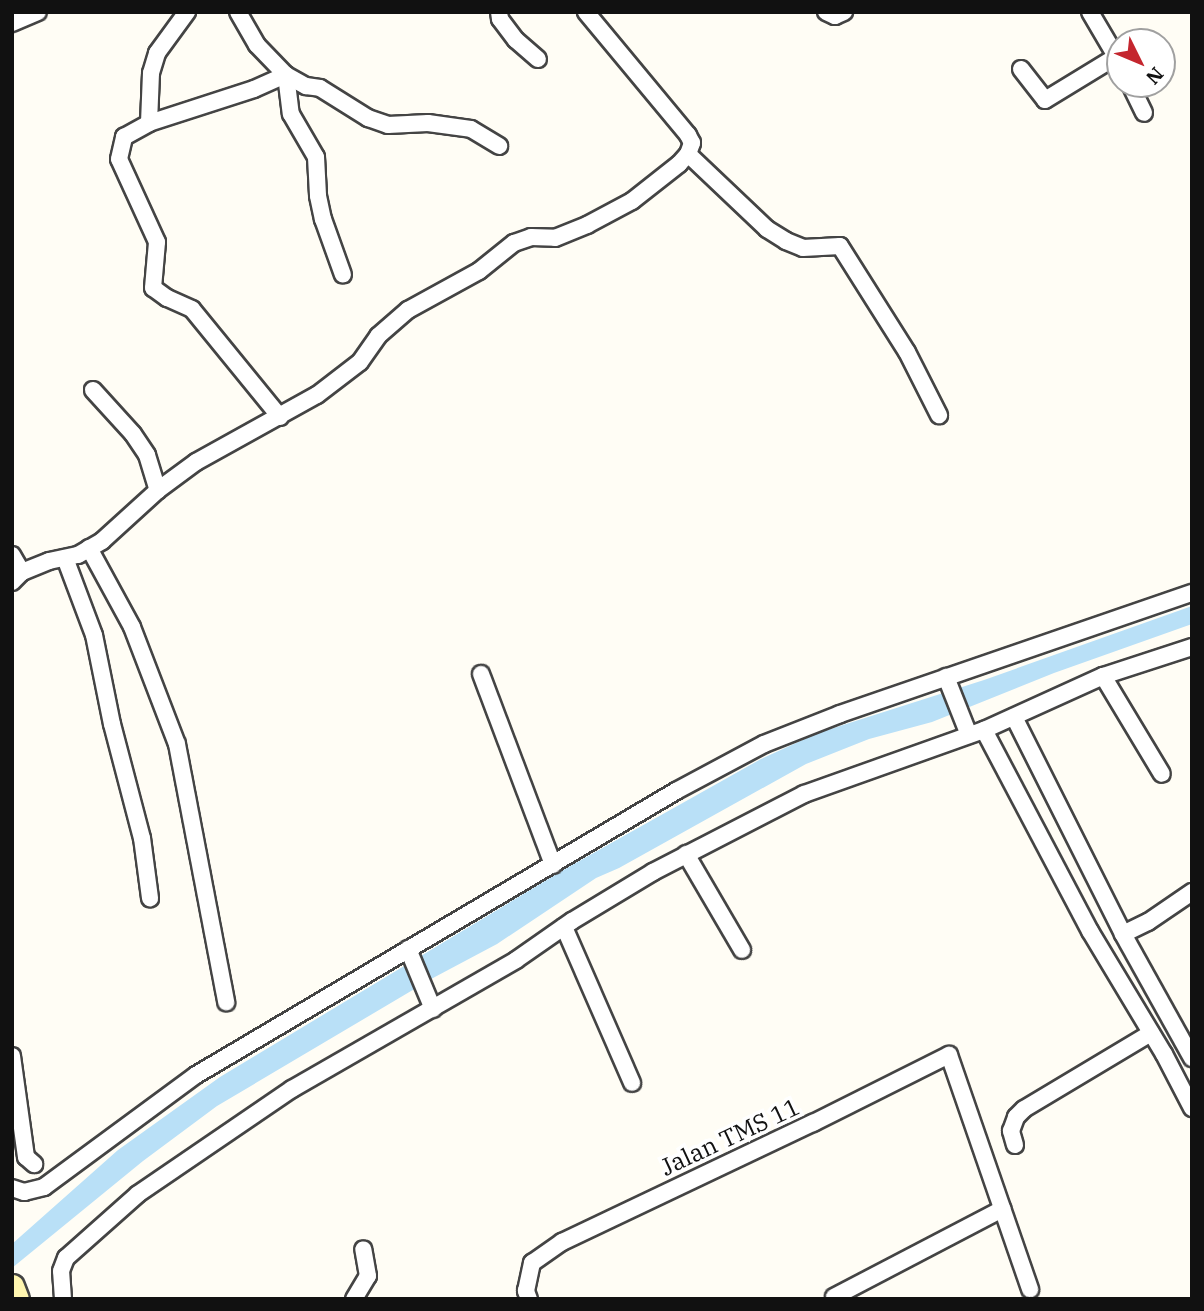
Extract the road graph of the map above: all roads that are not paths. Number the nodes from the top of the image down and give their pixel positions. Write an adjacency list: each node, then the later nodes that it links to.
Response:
1 (38, 12): 7 (street)
2 (187, 12): 15 (street)
3 (238, 12): 12 (street)
4 (499, 12): 9 (street)
5 (586, 12): 17 (street)
6 (1090, 12): 8 (street)
7 (12, 23)
8 (1106, 39)
9 (538, 59)
10 (1106, 66): 11 (street)
11 (1021, 69)
12 (286, 75): 15 (street); 16 (street); 18 (street)
13 (1137, 98): 14 (street)
14 (1144, 113)
15 (149, 123): 21 (street)
16 (499, 146)
17 (688, 154): 20 (street); 21 (street)
18 (343, 275)
19 (93, 390): 22 (street)
20 (939, 415)
21 (280, 417): 22 (street)
22 (158, 490): 23 (street)
23 (89, 548): 25 (street); 43 (street)
24 (12, 555): 26 (street)
25 (65, 558): 26 (street); 38 (street)
26 (17, 577)
27 (1192, 593): 31 (street)
28 (1192, 647): 30 (street)
29 (481, 674): 36 (street)
30 (1103, 676): 32 (street); 34 (street)
31 (948, 682): 33 (street); 36 (street)
32 (1014, 717): 33 (street); 40 (street)
33 (973, 731): 35 (street); 45 (street)
34 (1162, 774)
35 (685, 854): 39 (street); 41 (street)
36 (553, 865): 42 (street)
37 (1192, 892): 40 (street)
38 (150, 898)
39 (564, 927): 44 (street); 48 (street)
40 (1123, 934): 47 (street)
41 (742, 950)
42 (410, 954): 44 (street); 52 (street)
43 (226, 1002)
44 (431, 1006): 59 (street)
45 (1151, 1033): 49 (street); 50 (street)
46 (12, 1056): 51 (street)
47 (1192, 1058)
48 (632, 1083)
49 (1189, 1097)
50 (1015, 1145)
51 (34, 1164)
52 (12, 1188)
53 (1002, 1209): 56 (street); 57 (street); 61 (street, Jalan TMS 11)
54 (363, 1249): 60 (street)
55 (12, 1286): 58 (main road)
56 (1030, 1289)
57 (834, 1297)
58 (17, 1299)
59 (63, 1299)
60 (354, 1299)
61 (529, 1299)

